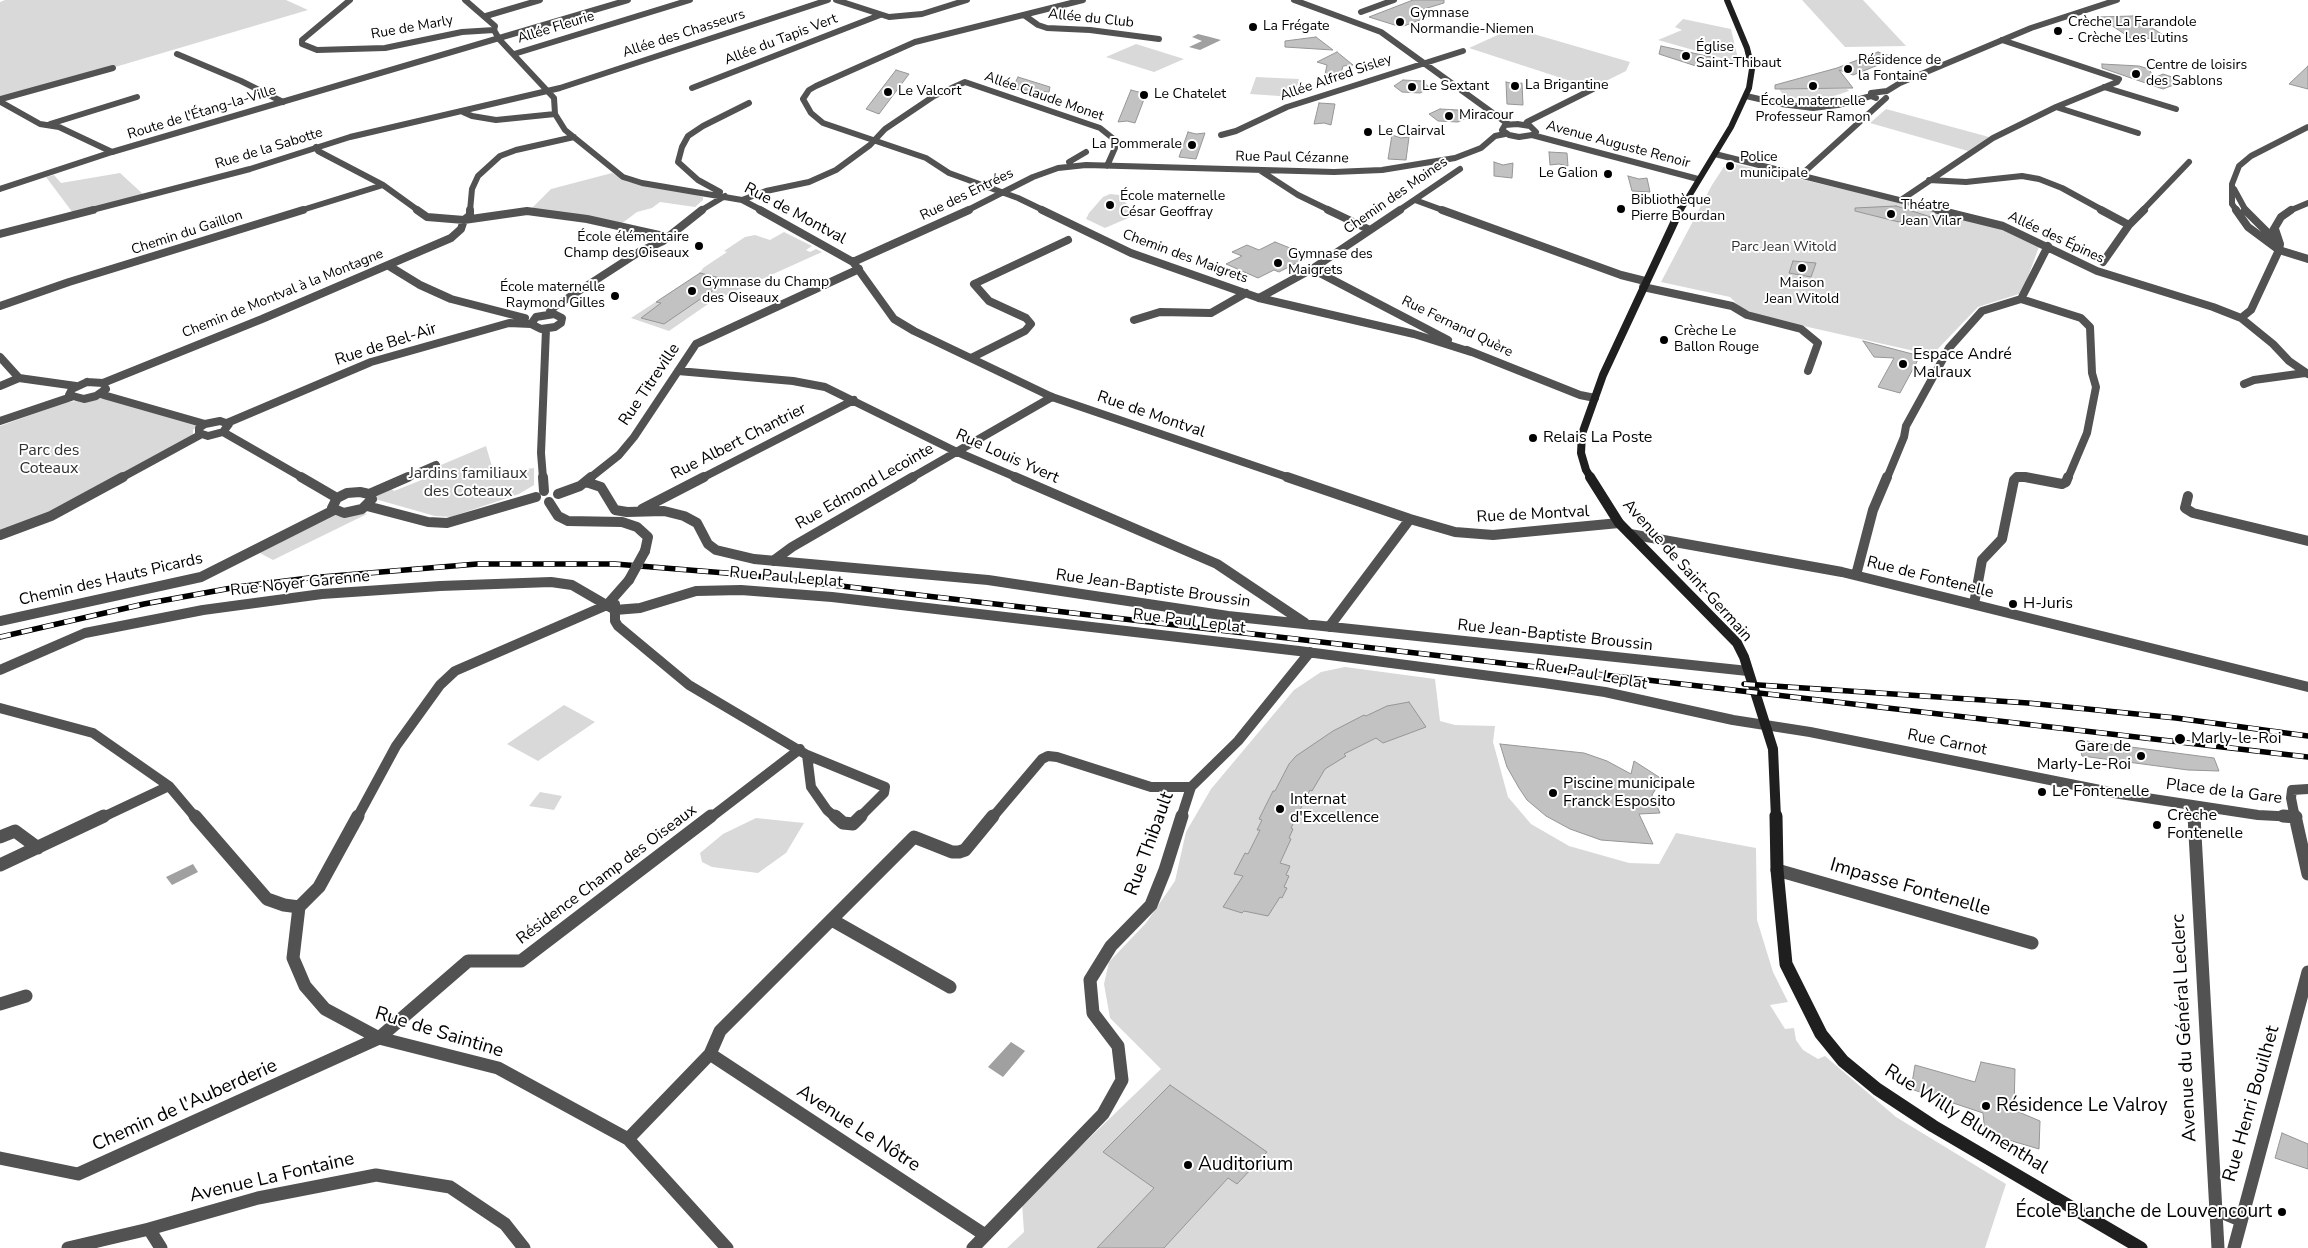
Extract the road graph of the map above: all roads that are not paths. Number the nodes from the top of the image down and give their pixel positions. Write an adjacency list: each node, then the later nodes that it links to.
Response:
1 (350, 0): 20 (street, Rue de Marly)
2 (465, 0): 19 (street)
3 (540, 0): 19 (street)
4 (620, 0): 15 (street, Route de l'Étang-la-Ville)
5 (628, 0): 15 (street, Route de l'Étang-la-Ville)
6 (690, 0): 25 (street, Allée Fleurie)
7 (828, 0): 31 (street, Allée des Chasseurs)
8 (836, 0): 17 (street)
9 (967, 0): 17 (street)
10 (1084, 0): 18 (street)
11 (1294, 0): 26 (street)
12 (1394, 0): 16 (street)
13 (1727, 0): 35 (main road, Avenue de Saint-Germain)
14 (2117, 0): 22 (street)
15 (584, 12): 20 (street, Route de l'Étang-la-Ville)
16 (1360, 12)
17 (880, 15): 29 (street, Allée du Tapis Vert)
18 (1024, 15): 21 (street, Allée du Club); 51 (street)
19 (486, 16): 20 (street)
20 (496, 35): 25 (street); 36 (street, Route de l'Étang-la-Ville)
21 (1159, 40)
22 (2002, 40): 28 (street); 32 (street)
23 (1463, 51): 26 (street, Allée Alfred Sisley)
24 (177, 54): 36 (street)
25 (514, 54): 31 (street)
26 (1424, 62): 42 (street); 48 (street, Allée Alfred Sisley)
27 (113, 68): 34 (street)
28 (2104, 87): 38 (street); 39 (street)
29 (692, 88)
30 (1593, 89): 44 (street)
31 (547, 92): 40 (street, Rue de la Sabotte); 41 (street)
32 (1884, 95): 35 (street); 61 (street)
33 (137, 98): 43 (street)
34 (1, 99): 43 (street)
35 (1745, 99): 55 (main road, Avenue de Saint-Germain)
36 (283, 102): 53 (street, Route de l'Étang-la-Ville)
37 (749, 103): 68 (street)
38 (2056, 107): 46 (street); 63 (street)
39 (2176, 109)
40 (462, 112): 41 (street); 52 (street, Rue de la Sabotte)
41 (555, 114): 50 (street)
42 (1508, 124): 44 (street); 47 (street)
43 (47, 125): 53 (street)
44 (1525, 125): 49 (street)
45 (2308, 127): 66 (street)
46 (2138, 133)
47 (1505, 134): 49 (street, Avenue Auguste Renoir); 56 (street, Rue Paul Cézanne)
48 (1221, 135)
49 (1532, 135): 62 (street, Avenue Auguste Renoir)
50 (574, 137): 68 (street); 73 (street, Chemin de Montval à la Montagne)
51 (875, 139): 59 (street, Allée Claude Monet); 67 (street, Chemin des Maigrets); 69 (street)
52 (316, 147): 64 (street); 78 (street, Rue de la Sabotte)
53 (112, 152): 65 (street, Route de l'Étang-la-Ville)
54 (1086, 152): 58 (street, Rue des Entrées)
55 (1715, 154): 61 (street, Allée des Épines); 62 (main road, Avenue de Saint-Germain)
56 (1444, 160): 60 (street, Rue Paul Cézanne); 70 (street, Chemin des Moines)
57 (2189, 162): 74 (street)
58 (1071, 166): 59 (street, Rue Paul Cézanne); 67 (street, Rue des Entrées)
59 (1107, 166): 60 (street, Rue Paul Cézanne)
60 (1260, 170): 77 (street)
61 (1801, 175): 71 (street, Allée des Épines)
62 (1698, 179): 90 (main road, Avenue de Saint-Germain)
63 (1929, 180): 71 (street); 74 (street)
64 (383, 185): 73 (street); 94 (street, Chemin du Gaillon)
65 (0, 189)
66 (2233, 189): 75 (street); 79 (street)
67 (1005, 192): 85 (street, Rue des Entrées); 91 (street, Chemin des Maigrets)
68 (725, 196): 69 (street, Rue de Montval); 80 (street)
69 (742, 200): 85 (street, Rue de Montval)
70 (1415, 200): 77 (street, Chemin des Moines); 90 (street)
71 (1901, 200): 82 (street, Allée des Épines)
72 (2308, 202): 76 (street)
73 (464, 220): 80 (street); 87 (street, Chemin de Montval à la Montagne)
74 (2129, 225): 86 (street)
75 (2248, 227): 79 (street); 83 (street)
76 (2275, 229): 79 (street); 83 (street)
77 (1370, 230): 88 (street, Chemin des Moines)
78 (0, 234)
79 (2269, 236): 83 (street)
80 (668, 237): 95 (street)
81 (1068, 240): 102 (street)
82 (2048, 246): 93 (street); 96 (street, Allée des Épines)
83 (2280, 247): 84 (street); 96 (street)
84 (2308, 257)
85 (852, 262): 89 (street, Rue de Montval)
86 (2103, 262)
87 (389, 266): 98 (street); 107 (street, Chemin de Montval à la Montagne)
88 (1312, 268): 92 (street, Chemin des Moines); 100 (street, Rue Fernand Quère)
89 (860, 270): 102 (street, Rue de Montval); 103 (street, Rue Titreville)
90 (1644, 284): 104 (street); 114 (main road, Avenue de Saint-Germain)
91 (1246, 293): 92 (street, Chemin des Maigrets); 97 (street)
92 (1258, 298): 100 (street, Chemin des Maigrets)
93 (2020, 299): 139 (street); 140 (street)
94 (0, 306)
95 (549, 314): 98 (street); 99 (street)
96 (2241, 318): 105 (street, Allée des Épines)
97 (1134, 320)
98 (532, 322): 99 (street); 117 (street, Rue de Bel-Air)
99 (546, 329): 125 (street)
100 (1471, 352): 114 (street, Rue Fernand Quère)
101 (0, 357): 106 (street)
102 (971, 358): 113 (street, Rue de Montval)
103 (678, 371): 115 (street, Rue Louis Yvert); 123 (street, Rue Titreville)
104 (1808, 371)
105 (2307, 373): 108 (street)
106 (19, 378): 109 (street); 110 (street, Chemin de Montval à la Montagne)
107 (103, 383): 110 (street, Chemin de Montval à la Montagne); 111 (street)
108 (2244, 384)
109 (0, 386)
110 (76, 386): 112 (street)
111 (100, 394): 112 (street); 118 (street)
112 (71, 397): 116 (street)
113 (1052, 397): 121 (street, Rue Edmond Lecointe); 133 (street, Rue de Montval)
114 (1595, 398): 134 (main road, Avenue de Saint-Germain)
115 (854, 400): 121 (street, Rue Louis Yvert); 132 (street, Rue Albert Chantrier)
116 (0, 421)
117 (227, 423): 118 (street); 119 (street)
118 (206, 424): 120 (street)
119 (223, 432): 120 (street); 128 (street)
120 (200, 435): 136 (street)
121 (955, 451): 138 (street, Rue Edmond Lecointe); 143 (street, Rue Louis Yvert)
122 (436, 465): 124 (street)
123 (586, 482): 126 (street, Rue Titreville); 132 (street, Rue Jean-Baptiste Broussin)
124 (369, 494): 128 (street); 130 (street)
125 (540, 494): 126 (street); 129 (street); 130 (street)
126 (558, 494): 129 (street)
127 (2188, 496): 137 (street)
128 (337, 498): 131 (street)
129 (549, 502): 141 (street, bridge)
130 (367, 506): 131 (street)
131 (334, 510): 142 (street, Chemin des Hauts Picards)
132 (639, 511): 138 (street, Rue Jean-Baptiste Broussin)
133 (1410, 520): 134 (street, Rue de Montval); 144 (street)
134 (1619, 523): 135 (main road, Avenue de Saint-Germain)
135 (1630, 534): 139 (street, Rue de Fontenelle); 147 (main road, Avenue de Saint-Germain)
136 (0, 535)
137 (2308, 541)
138 (773, 561): 143 (street, Rue Jean-Baptiste Broussin)
139 (1856, 576): 140 (street, Rue de Fontenelle)
140 (1974, 604): 148 (street, Rue de Fontenelle)
141 (612, 605): 145 (street, Rue Paul Leplat); 146 (street, Rue Noyer Garenne); 151 (street); 163 (street)
142 (0, 621)
143 (1308, 625): 144 (street, Rue Jean-Baptiste Broussin)
144 (1329, 627): 147 (street, Rue Jean-Baptiste Broussin)
145 (1310, 652): 150 (street, Rue Paul Leplat); 153 (street, Rue Thibault)
146 (0, 670)
147 (1748, 671): 150 (main road, Avenue de Saint-Germain)
148 (2308, 687)
149 (0, 708): 152 (street)
150 (1767, 727): 155 (street, Rue Carnot); 161 (main road, Rue Willy Blumenthal)
151 (804, 752): 151 (street); 170 (street, Résidence Champ des Oiseaux)
152 (169, 786): 159 (street); 163 (street)
153 (1191, 786): 164 (street); 177 (street, Rue Thibault)
154 (2308, 789): 157 (street, Place de la Gare)
155 (2120, 794): 156 (street, Place de la Gare)
156 (2194, 806): 157 (street, Place de la Gare); 174 (street, Avenue du Général Leclerc)
157 (2296, 817): 162 (street)
158 (0, 837): 159 (street)
159 (38, 848): 160 (street)
160 (0, 865)
161 (1777, 870): 165 (street, Impasse Fontenelle); 183 (main road, Rue Willy Blumenthal)
162 (2308, 874)
163 (299, 906): 170 (street, Rue de Saintine)
164 (832, 920): 167 (street); 171 (street)
165 (2032, 943)
166 (2308, 972): 175 (street, Rue Henri Bouilhet)
167 (950, 987)
168 (26, 996): 169 (street)
169 (0, 1004)
170 (380, 1038): 172 (street, Rue de Saintine); 173 (street, Chemin de l'Auberderie)
171 (710, 1054): 172 (street); 177 (street, Avenue Le Nôtre)
172 (628, 1139): 181 (street, Rue de Saintine)
173 (0, 1158)
174 (2216, 1210): 175 (street); 184 (street, Avenue du Général Leclerc)
175 (2240, 1220): 185 (street, Rue Henri Bouilhet)
176 (149, 1229): 178 (street, Avenue La Fontaine); 179 (street); 180 (street, Avenue La Fontaine)
177 (985, 1235): 182 (street, Rue Thibault)
178 (68, 1248)
179 (161, 1248)
180 (524, 1248)
181 (727, 1248)
182 (973, 1248)
183 (2141, 1248)
184 (2218, 1248)
185 (2234, 1248)

